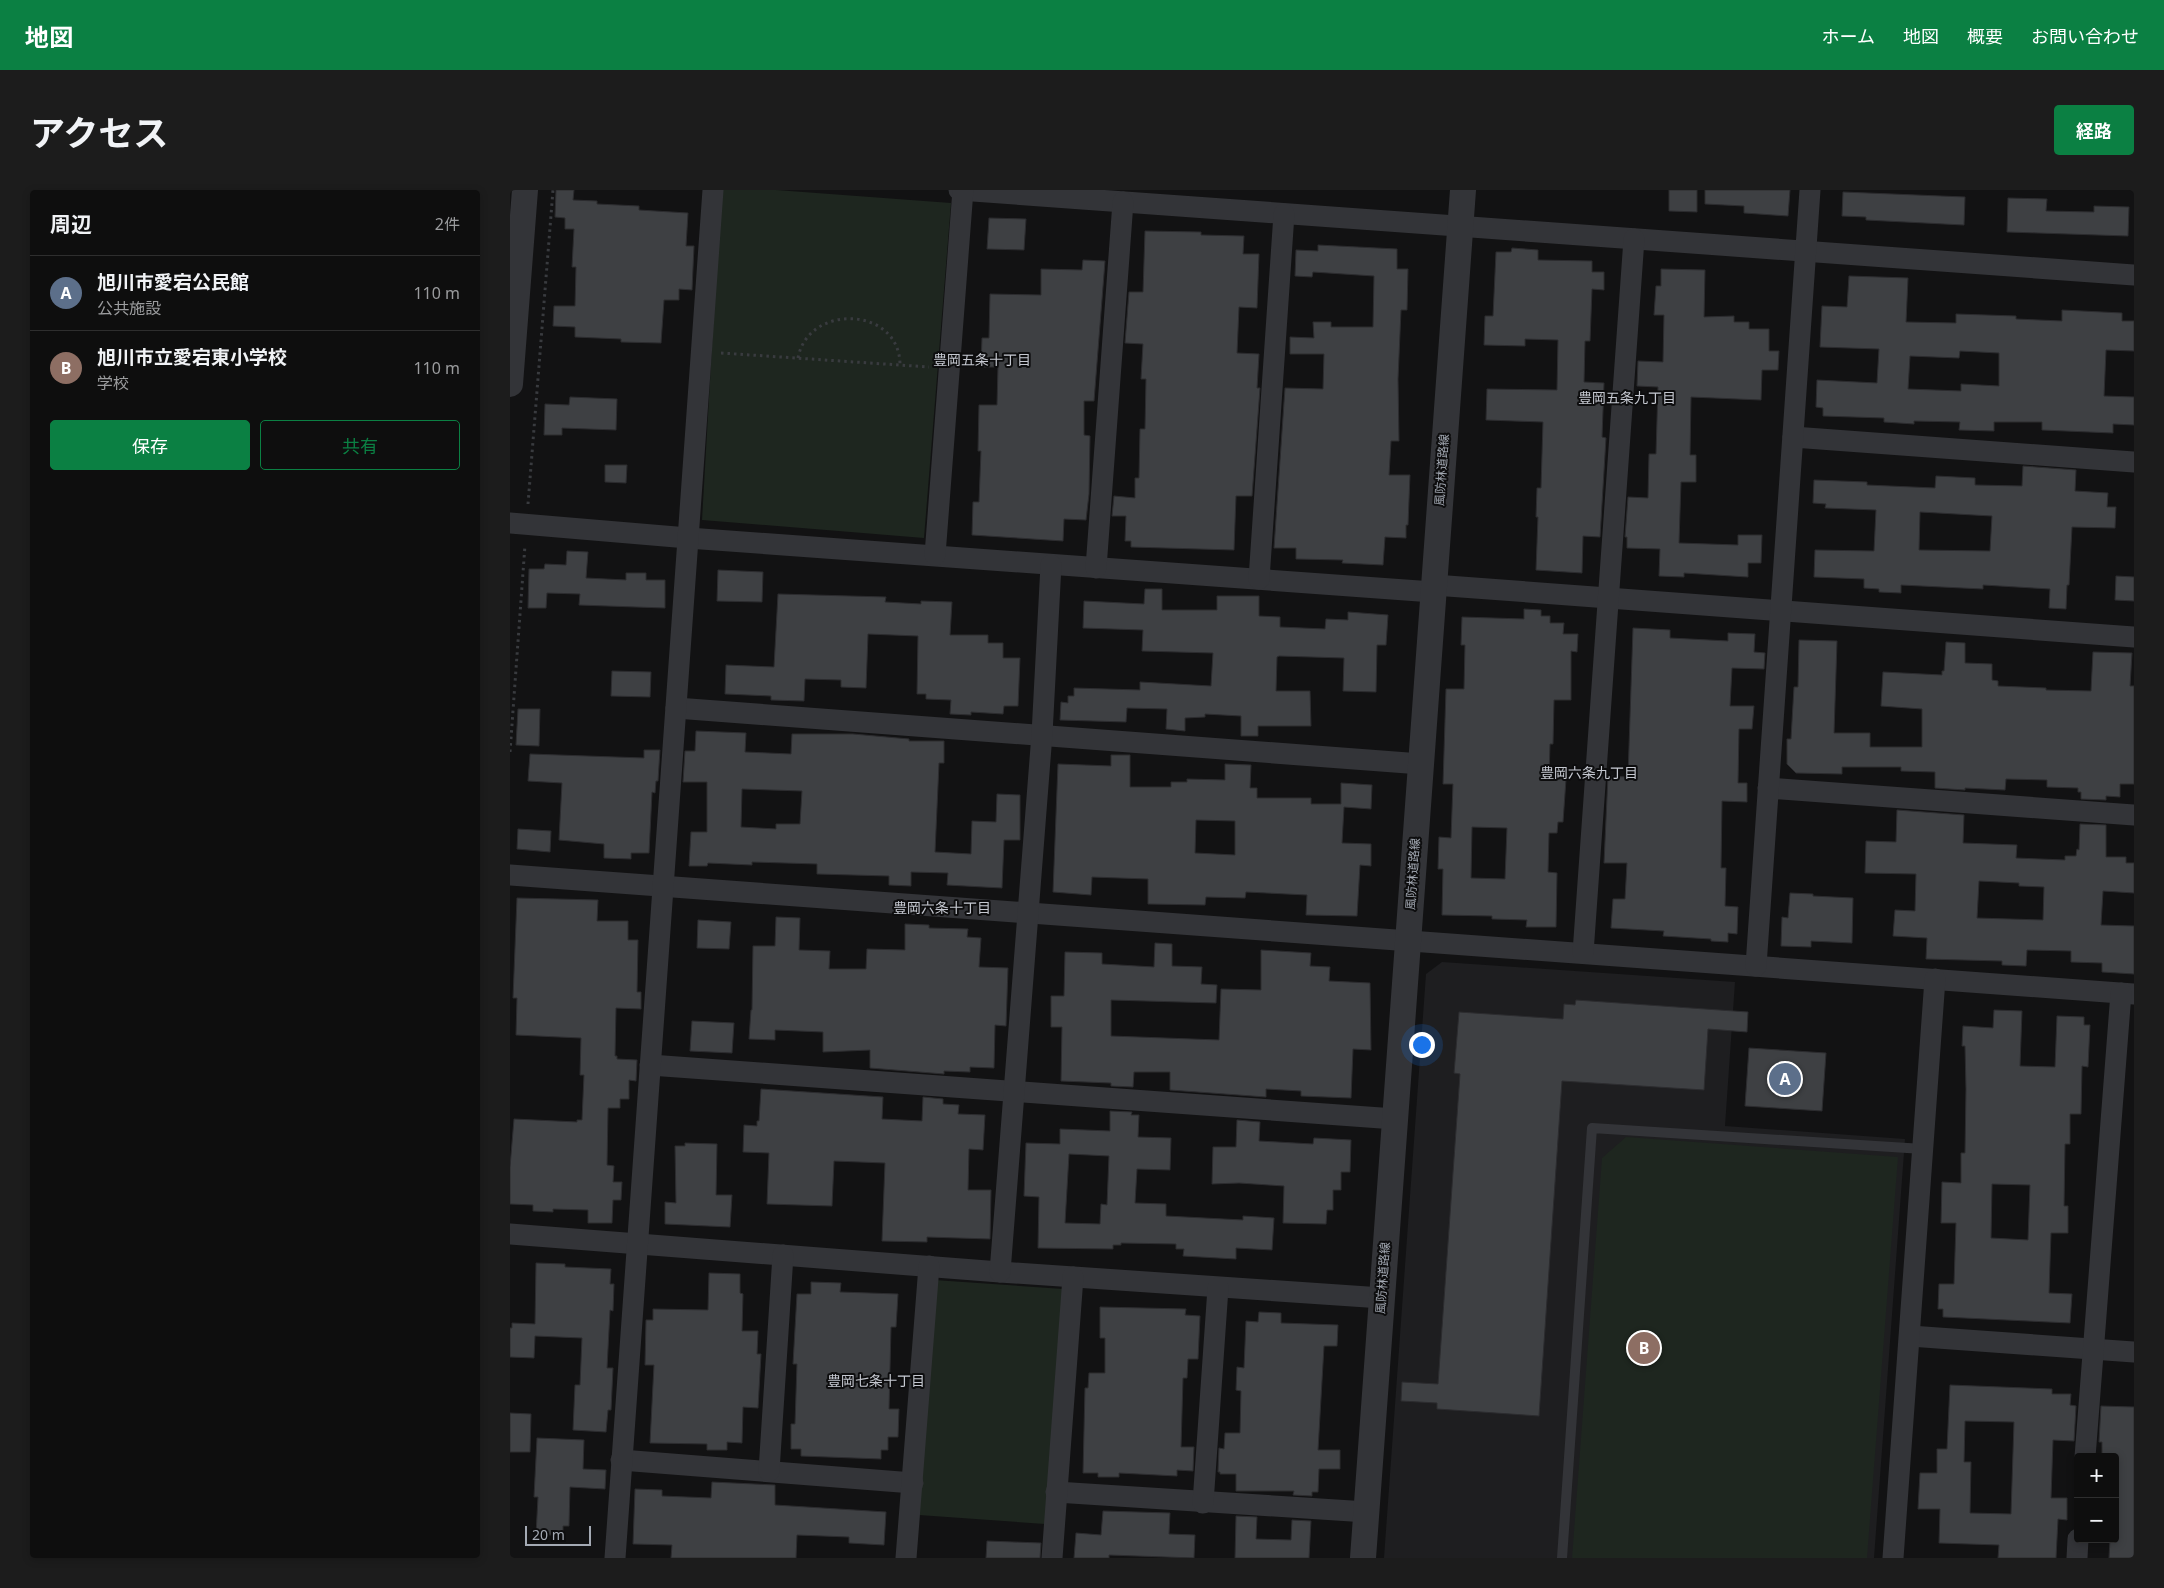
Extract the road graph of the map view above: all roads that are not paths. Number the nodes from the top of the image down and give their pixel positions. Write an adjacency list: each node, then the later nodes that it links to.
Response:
1 (525, 190): 12 (street)
2 (713, 190): 16 (street)
3 (962, 190): 6 (street); 17 (street)
4 (1463, 190): 8 (street, 風防林道路線)
5 (1810, 190): 10 (street)
6 (1123, 202): 7 (street); 19 (street)
7 (1284, 214): 8 (street); 20 (street)
8 (1460, 225): 9 (street); 21 (street, 風防林道路線)
9 (1634, 239): 10 (street); 22 (street)
10 (1806, 250): 11 (street); 13 (street)
11 (2134, 275)
12 (510, 384)
13 (1793, 436): 14 (street); 23 (street)
14 (2134, 462)
15 (518, 523): 16 (street)
16 (688, 538): 17 (street); 25 (street)
17 (935, 555): 18 (street)
18 (1051, 565): 19 (street); 26 (street)
19 (1096, 568): 20 (street)
20 (1259, 579): 21 (street)
21 (1434, 588): 22 (street); 27 (street, 風防林道路線)
22 (1608, 598): 23 (street); 34 (street)
23 (1780, 610): 24 (street); 28 (street)
24 (2134, 637)
25 (676, 708): 26 (street); 31 (street)
26 (1042, 734): 27 (street); 32 (street)
27 (1421, 764): 33 (street, 風防林道路線)
28 (1768, 788): 29 (street); 35 (street)
29 (2134, 815)
30 (510, 875): 31 (street)
31 (663, 886): 32 (street); 38 (street)
32 (1028, 912): 33 (street); 39 (street)
33 (1408, 941): 34 (street); 40 (street, 風防林道路線)
34 (1583, 953): 35 (street)
35 (1756, 966): 36 (street)
36 (1935, 979): 37 (street); 41 (street)
37 (2128, 993): 51 (street)
38 (650, 1065): 39 (street); 43 (street)
39 (1015, 1093): 40 (street); 46 (street)
40 (1395, 1119): 49 (street, 風防林道路線)
41 (1923, 1149): 50 (street); 65 (lane)
42 (510, 1234): 43 (street)
43 (637, 1244): 44 (street); 54 (street)
44 (783, 1256): 45 (street); 55 (street)
45 (929, 1266): 46 (street); 56 (street)
46 (1000, 1272): 47 (street)
47 (1073, 1277): 48 (street); 57 (street)
48 (1218, 1288): 49 (street); 58 (street)
49 (1382, 1298): 59 (street, 風防林道路線)
50 (1910, 1336): 51 (street); 66 (street)
51 (2092, 1349): 52 (street); 53 (street)
52 (2134, 1352)
53 (2085, 1453)
54 (621, 1460): 55 (street); 61 (street)
55 (768, 1471): 56 (street)
56 (913, 1483): 62 (street)
57 (1056, 1492): 58 (street); 63 (street)
58 (1203, 1503): 59 (street)
59 (1366, 1512): 64 (street, 風防林道路線)
60 (2078, 1543): 67 (street)
61 (614, 1558)
62 (906, 1558)
63 (1052, 1558)
64 (1363, 1558)
65 (1562, 1558)
66 (1893, 1558)
67 (2077, 1558)

